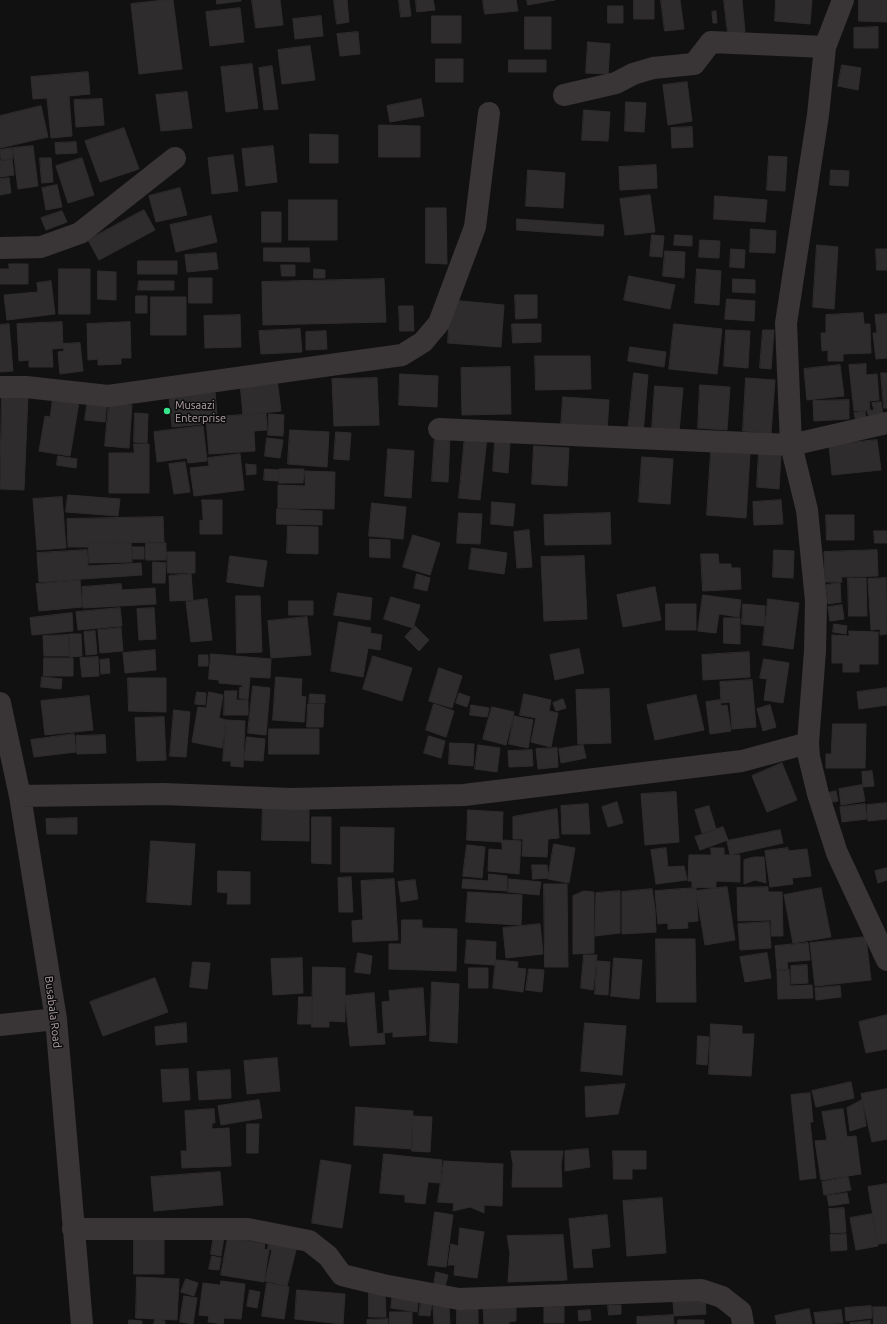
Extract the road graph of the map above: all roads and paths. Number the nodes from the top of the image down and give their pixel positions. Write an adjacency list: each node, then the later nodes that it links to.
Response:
1 (843, 0): 2 (street)
2 (825, 48): 3 (street); 10 (street)
3 (564, 95)
4 (489, 113): 7 (street)
5 (175, 158): 6 (street)
6 (0, 248)
7 (0, 387)
8 (887, 423): 10 (street)
9 (439, 429): 10 (street)
10 (791, 445): 12 (street)
11 (0, 703): 13 (street, Busabala Road)
12 (808, 743): 13 (street); 14 (street)
13 (20, 796): 15 (street, Busabala Road)
14 (887, 960)
15 (56, 1019): 16 (street); 17 (street, Busabala Road)
16 (0, 1025)
17 (73, 1229): 18 (street, Busabala Road); 19 (street)
18 (82, 1324)
19 (743, 1324)

